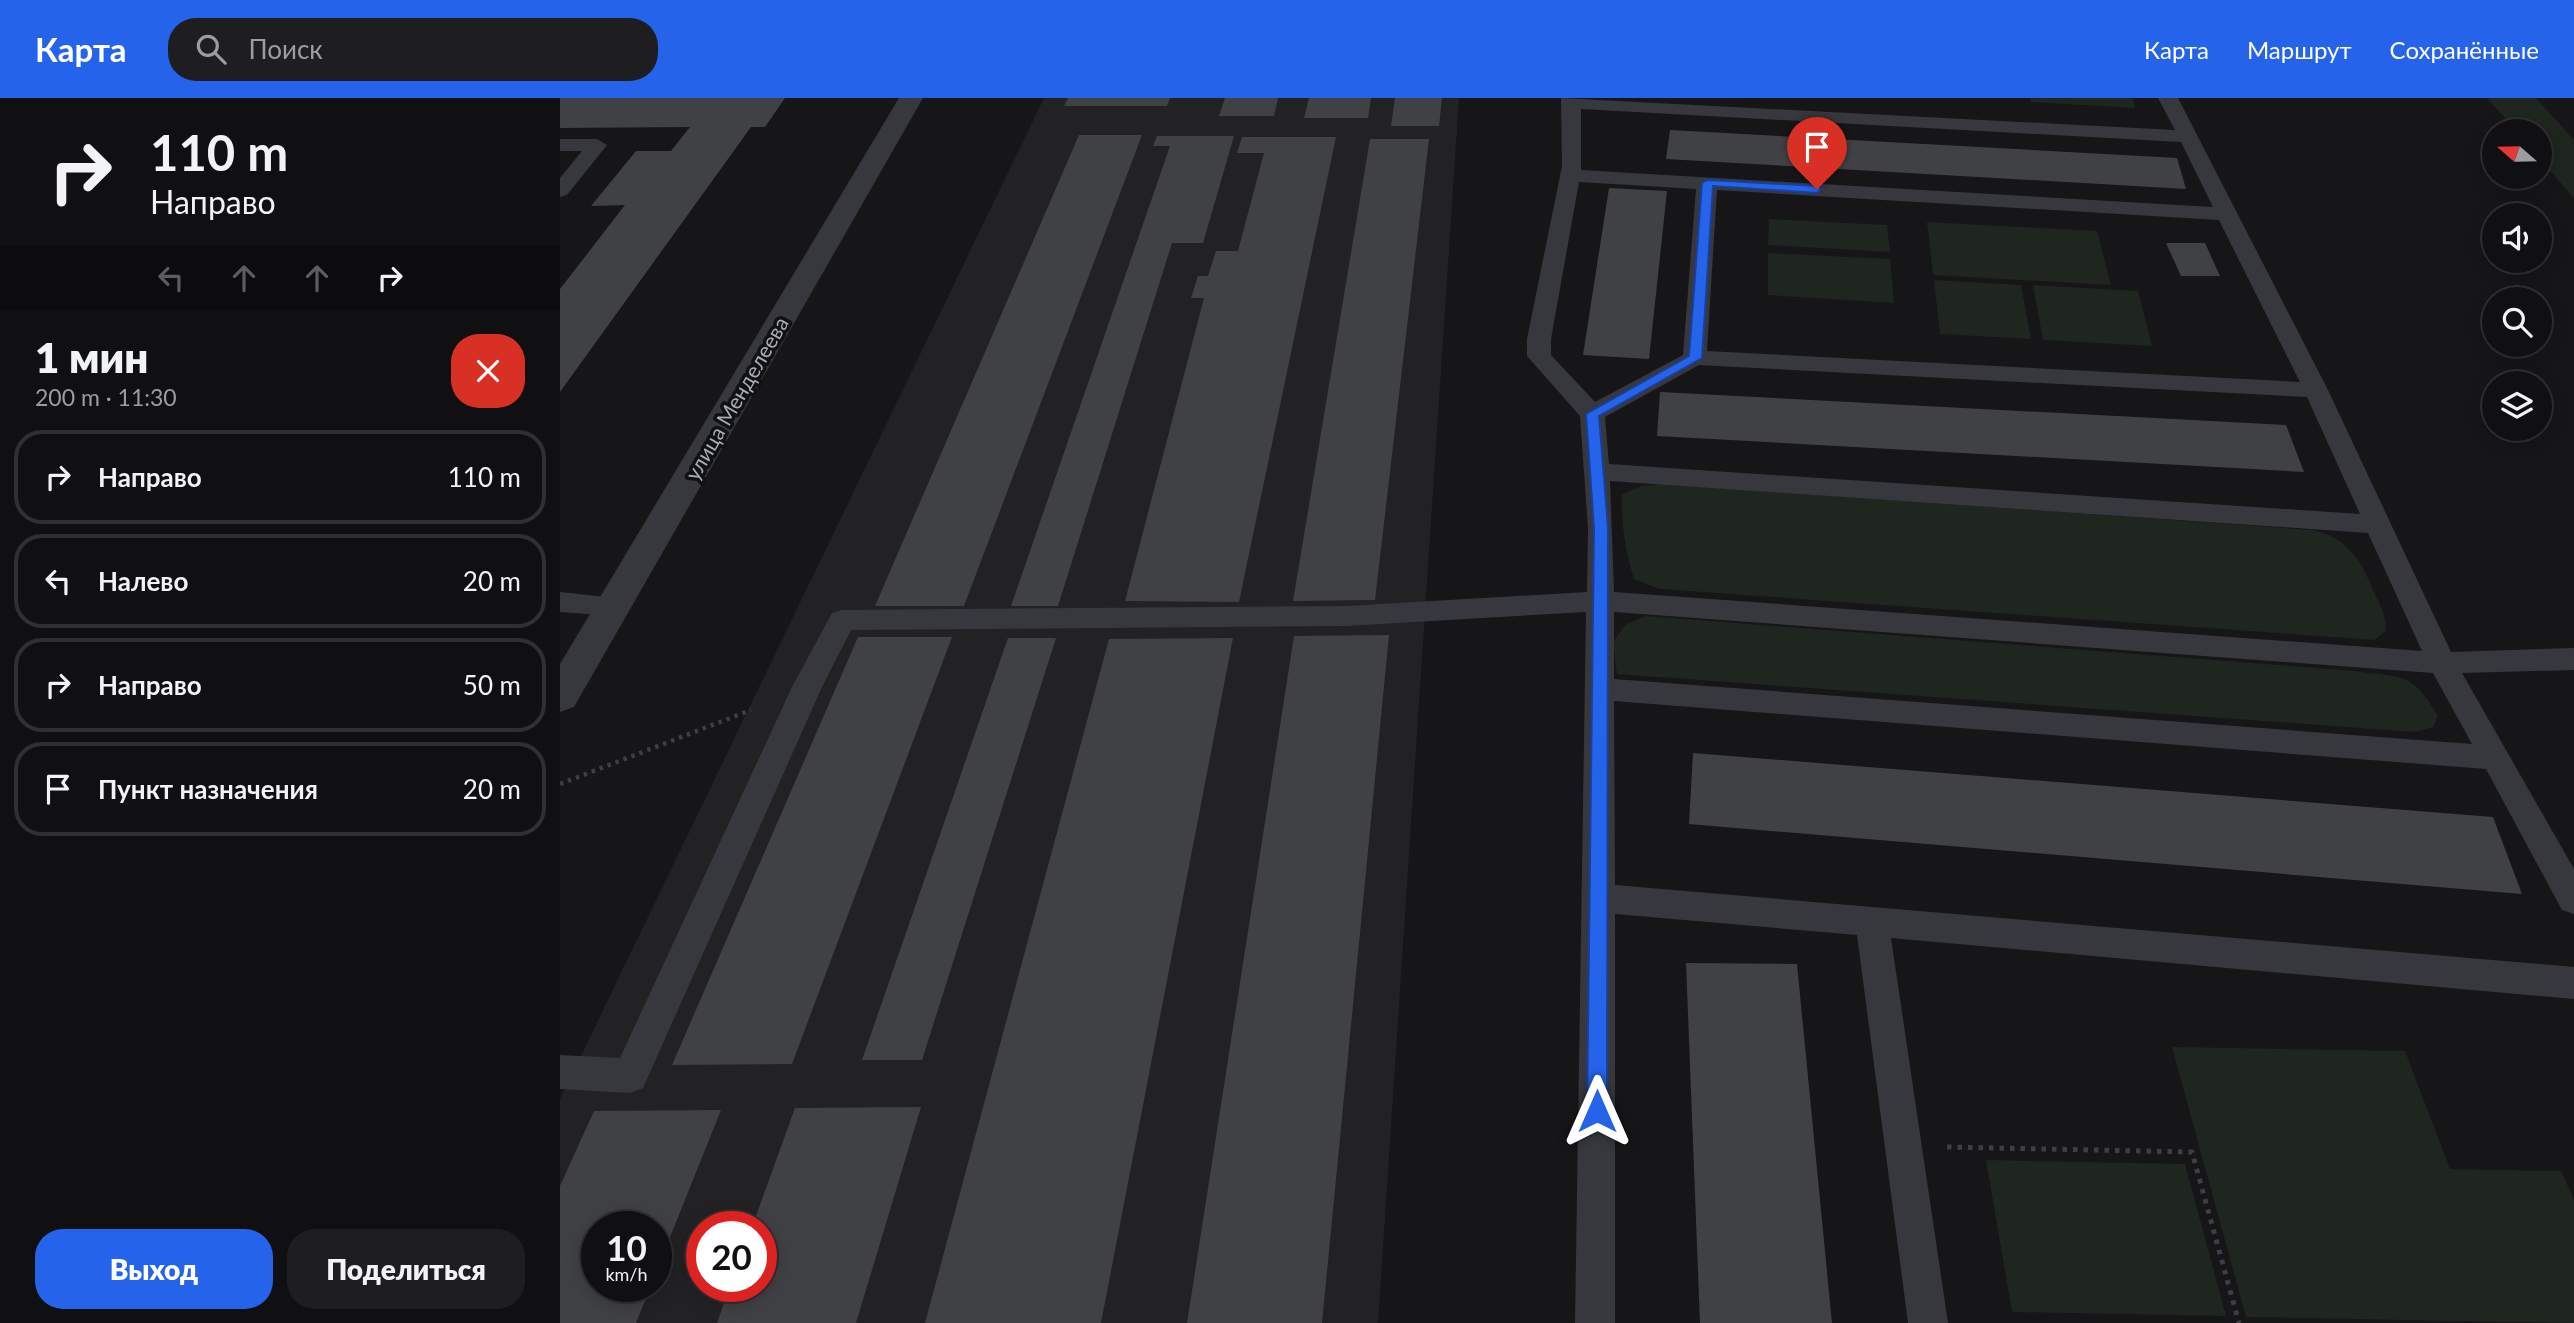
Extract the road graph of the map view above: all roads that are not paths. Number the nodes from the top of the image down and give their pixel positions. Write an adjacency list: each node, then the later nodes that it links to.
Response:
1 (911, 98): 17 (street, улица Менделеева)
2 (2168, 98): 4 (lane)
3 (1571, 100): 4 (lane); 6 (lane)
4 (2189, 137): 9 (lane)
5 (560, 145): 8 (lane)
6 (1570, 175): 7 (lane); 12 (lane)
7 (1707, 183): 9 (lane); 10 (lane)
8 (560, 191)
9 (2227, 214): 11 (lane)
10 (1695, 358): 11 (lane); 12 (lane)
11 (2316, 390): 14 (lane)
12 (1592, 414): 13 (lane)
13 (1597, 472): 14 (lane); 15 (lane)
14 (2378, 524): 19 (lane)
15 (1600, 601): 19 (lane); 20 (lane); 27 (lane)
16 (560, 602): 17 (lane)
17 (615, 606): 21 (street, улица Менделеева)
18 (2574, 659): 19 (lane)
19 (2442, 663): 22 (lane)
20 (1600, 689): 22 (lane); 23 (lane)
21 (560, 697)
22 (2495, 758): 24 (lane)
23 (1598, 898): 25 (lane); 28 (lane)
24 (2574, 900)
25 (1872, 922): 26 (lane); 29 (lane)
26 (2574, 983)
27 (560, 1072)
28 (1595, 1323)
29 (1928, 1323)

